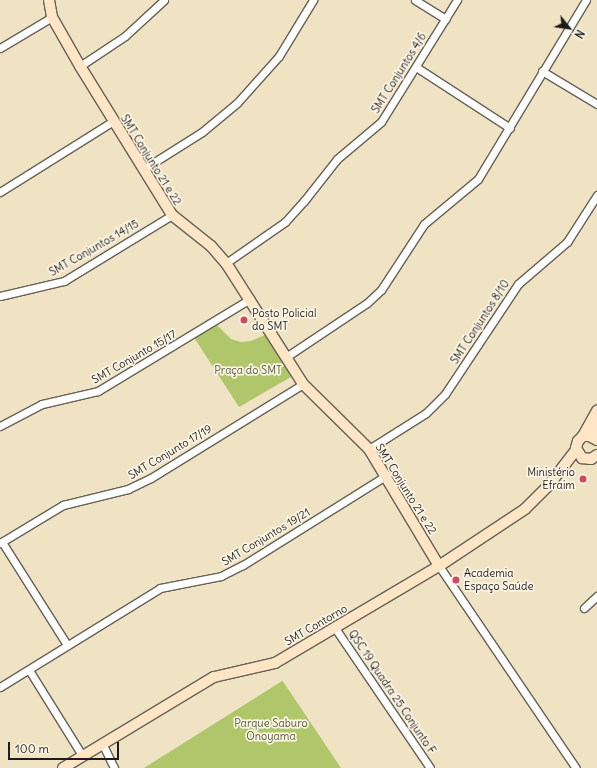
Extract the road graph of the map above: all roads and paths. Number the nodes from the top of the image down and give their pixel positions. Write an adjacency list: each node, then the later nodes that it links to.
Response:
1 (49, 0): 7 (street, SMT Conjunto 21 e 22)
2 (164, 0): 10 (street)
3 (313, 0): 16 (street)
4 (414, 0): 8 (street)
5 (457, 0): 8 (street, SMT Conjuntos 4/6)
6 (586, 0): 12 (street)
7 (52, 17): 9 (street); 10 (street, SMT Conjunto 21 e 22)
8 (445, 19): 11 (street, SMT Conjuntos 4/6)
9 (0, 48)
10 (80, 66): 14 (street, SMT Conjunto 21 e 22)
11 (416, 67): 15 (street); 20 (street, SMT Conjuntos 4/6)
12 (542, 71): 13 (street); 15 (street)
13 (597, 104)
14 (113, 121): 16 (street, SMT Conjunto 21 e 22); 17 (street)
15 (510, 128): 23 (street)
16 (144, 168): 19 (street, SMT Conjunto 21 e 22)
17 (0, 192)
18 (597, 195): 30 (street, SMT Conjuntos 8/10)
19 (172, 215): 20 (street, SMT Conjunto 21 e 22); 21 (street, SMT Conjuntos 14/15)
20 (226, 263): 22 (street, SMT Conjunto 21 e 22)
21 (0, 296)
22 (250, 299): 23 (street, SMT Conjunto 21 e 22); 27 (street, SMT Conjunto 15/17)
23 (286, 357): 24 (street, SMT Conjunto 21 e 22)
24 (303, 384): 30 (street, SMT Conjunto 21 e 22); 33 (street, SMT Conjunto 17/19)
25 (597, 411): 28 (street)
26 (597, 422): 29 (street)
27 (0, 426)
28 (583, 436): 29 (street); 31 (street)
29 (596, 439)
30 (369, 448): 32 (street, SMT Conjunto 21 e 22)
31 (588, 457): 34 (street, SMT Contorno)
32 (386, 475): 34 (street, SMT Conjunto 21 e 22); 38 (street, SMT Conjuntos 19/21)
33 (1, 543): 38 (street)
34 (439, 566): 37 (street, SMT Contorno); 46 (street)
35 (597, 596): 36 (street)
36 (584, 608)
37 (335, 628): 41 (street, SMT Contorno); 45 (street, QSC 19 Quadra 25 Conjunto F)
38 (67, 645): 39 (street, SMT Conjuntos 19/21)
39 (29, 670): 40 (street, SMT Conjuntos 19/21); 42 (street)
40 (0, 687)
41 (102, 743): 42 (street, SMT Contorno); 44 (street)
42 (82, 755): 43 (street, SMT Contorno)
43 (63, 768)
44 (114, 768)
45 (430, 768)
46 (576, 768)

